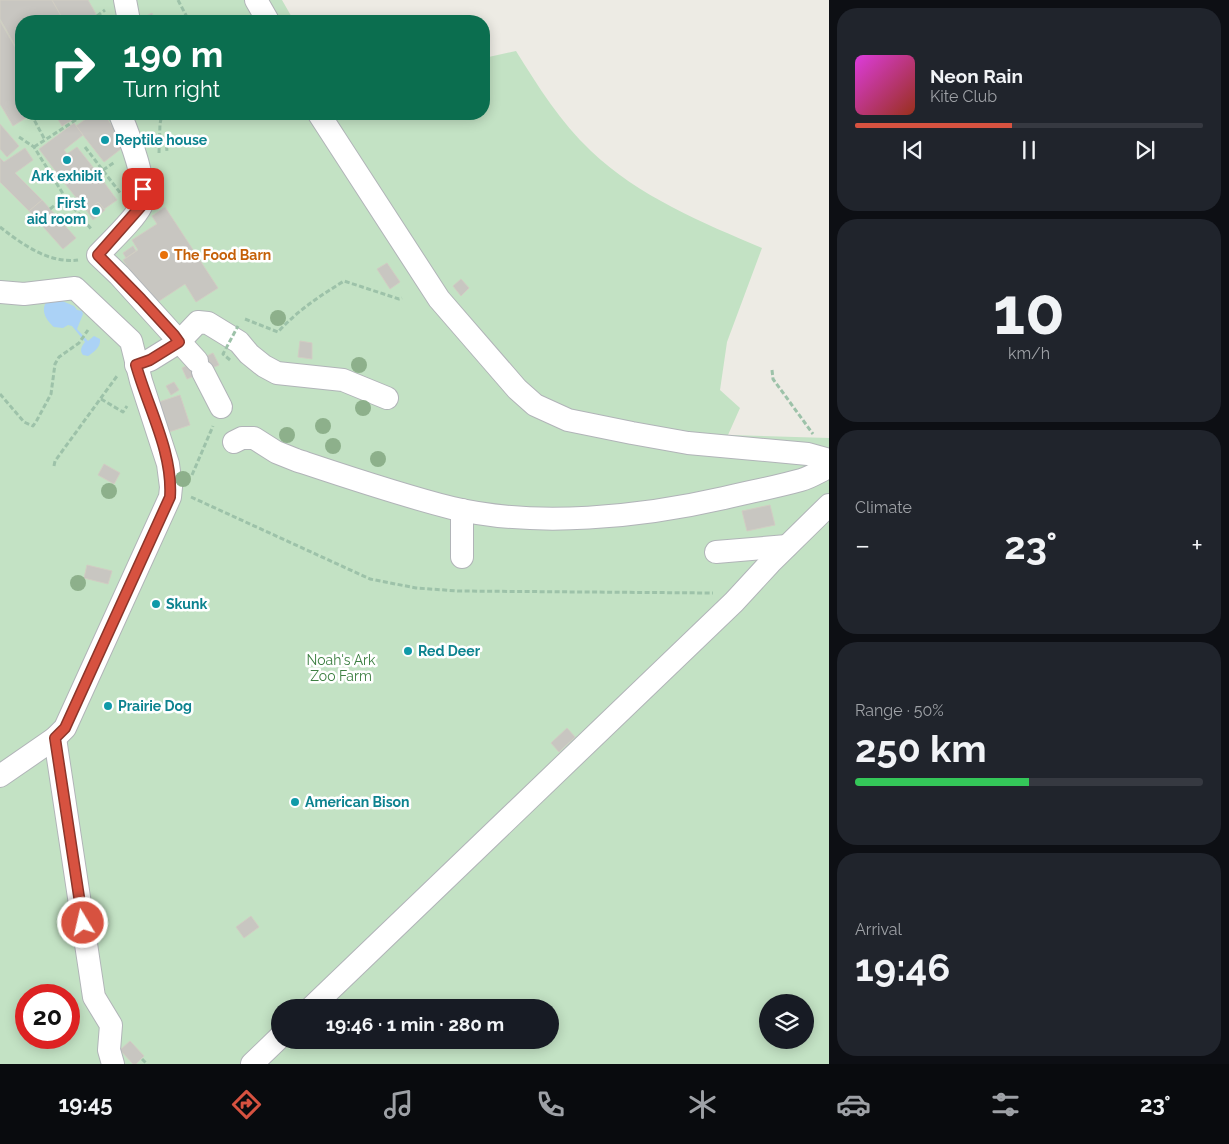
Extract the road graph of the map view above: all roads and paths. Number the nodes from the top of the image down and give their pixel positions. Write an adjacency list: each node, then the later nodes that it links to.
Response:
1 (125, 0): 4 (lane)
2 (178, 0): 5 (path)
3 (256, 0): 6 (lane)
4 (128, 15)
5 (186, 15)
6 (265, 15)
7 (34, 120): 13 (path)
8 (75, 120): 13 (path)
9 (122, 120): 19 (lane)
10 (323, 120): 34 (lane)
11 (19, 137): 14 (path)
12 (159, 137): 16 (path)
13 (45, 140): 14 (path)
14 (34, 147): 17 (path)
15 (85, 147): 19 (path)
16 (167, 152)
17 (65, 197): 18 (path); 21 (path)
18 (50, 209)
19 (135, 214): 21 (lane)
20 (0, 227): 21 (path)
21 (98, 255): 26 (lane)
22 (0, 292): 28 (lane)
23 (402, 298): 24 (path)
24 (234, 331): 26 (lane); 27 (path, bridge); 31 (lane)
25 (85, 333): 30 (path)
26 (179, 342): 28 (lane); 32 (lane)
27 (230, 360)
28 (136, 365): 35 (path); 44 (lane)
29 (772, 370): 34 (path)
30 (0, 394)
31 (387, 398)
32 (221, 407): 36 (path)
33 (234, 442): 39 (lane)
34 (828, 462): 39 (lane)
35 (54, 466)
36 (192, 476)
37 (188, 494): 43 (path)
38 (829, 505): 40 (lane)
39 (462, 510): 42 (lane)
40 (788, 546): 41 (lane); 43 (lane)
41 (716, 552)
42 (462, 557)
43 (734, 602): 46 (lane)
44 (55, 738): 45 (lane); 49 (lane)
45 (0, 776)
46 (320, 999)
47 (271, 1046): 51 (lane)
48 (142, 1059): 50 (path)
49 (113, 1064)
50 (146, 1064)
51 (252, 1064)

